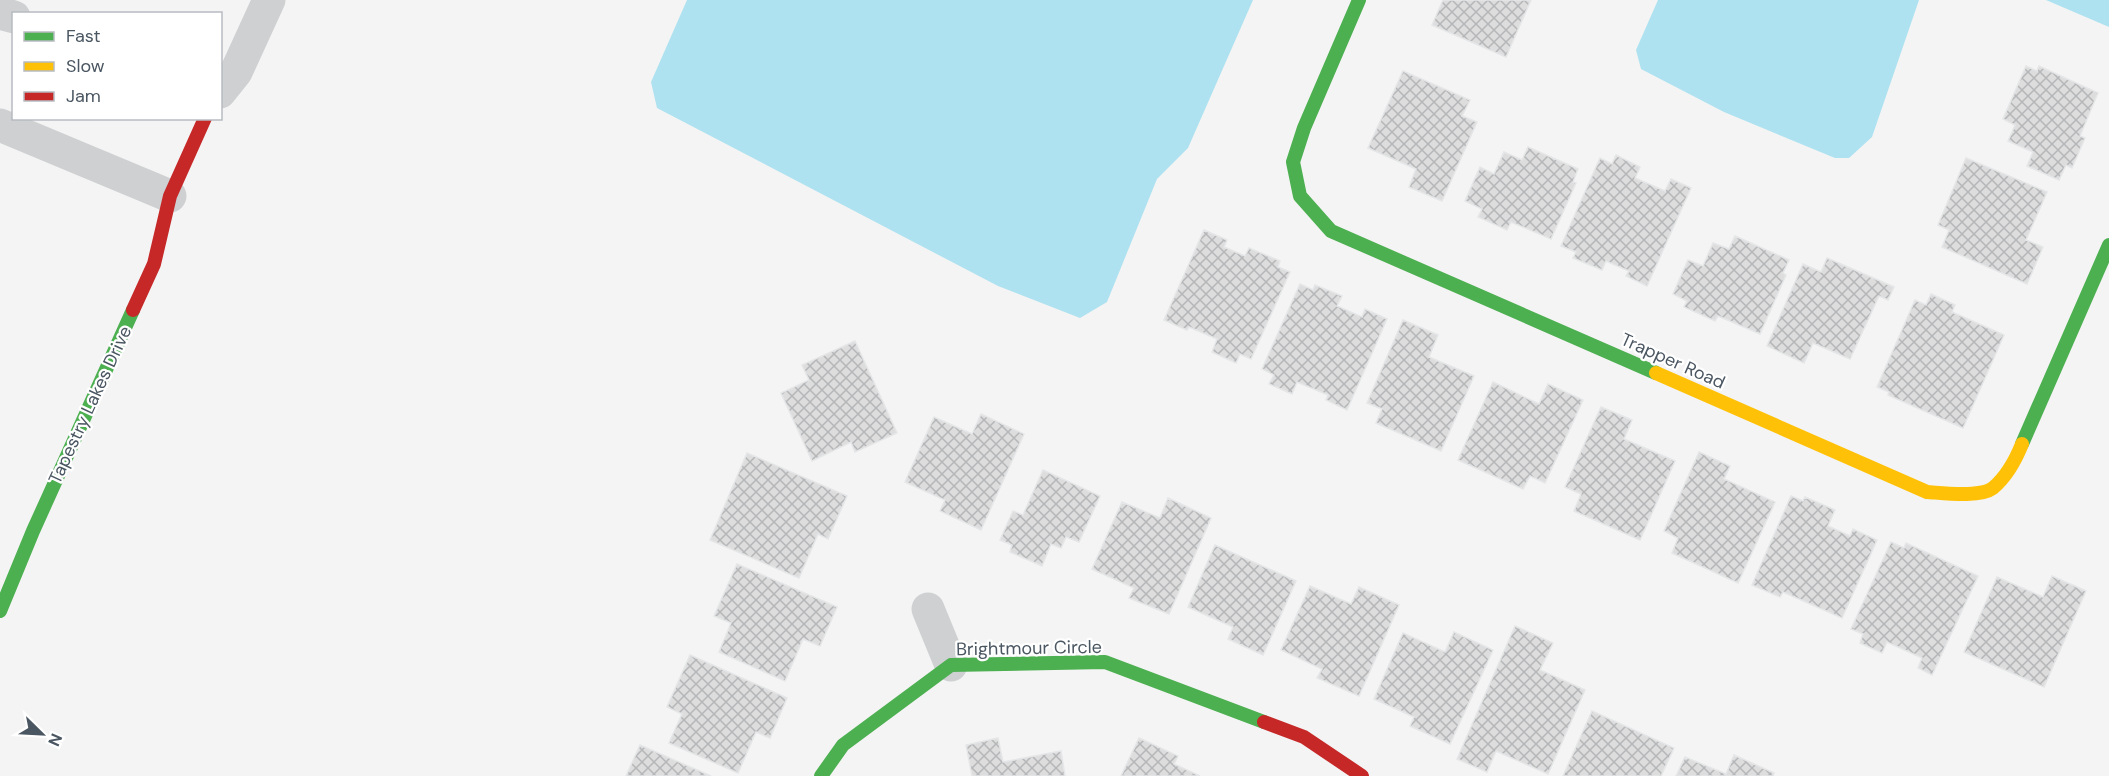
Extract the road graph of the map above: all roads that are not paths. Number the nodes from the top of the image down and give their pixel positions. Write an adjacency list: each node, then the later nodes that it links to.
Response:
1 (269, 0): 3 (street)
2 (1359, 0): 7 (street, Trapper Road)
3 (222, 90)
4 (205, 120): 6 (street, Tapestry Lakes Drive)
5 (0, 125): 6 (street)
6 (170, 196): 9 (street, Tapestry Lakes Drive)
7 (2109, 245)
8 (928, 609): 10 (street)
9 (0, 611)
10 (951, 665): 11 (street, Brightmour Circle); 12 (street, Brightmour Circle)
11 (821, 776)
12 (1362, 776)

